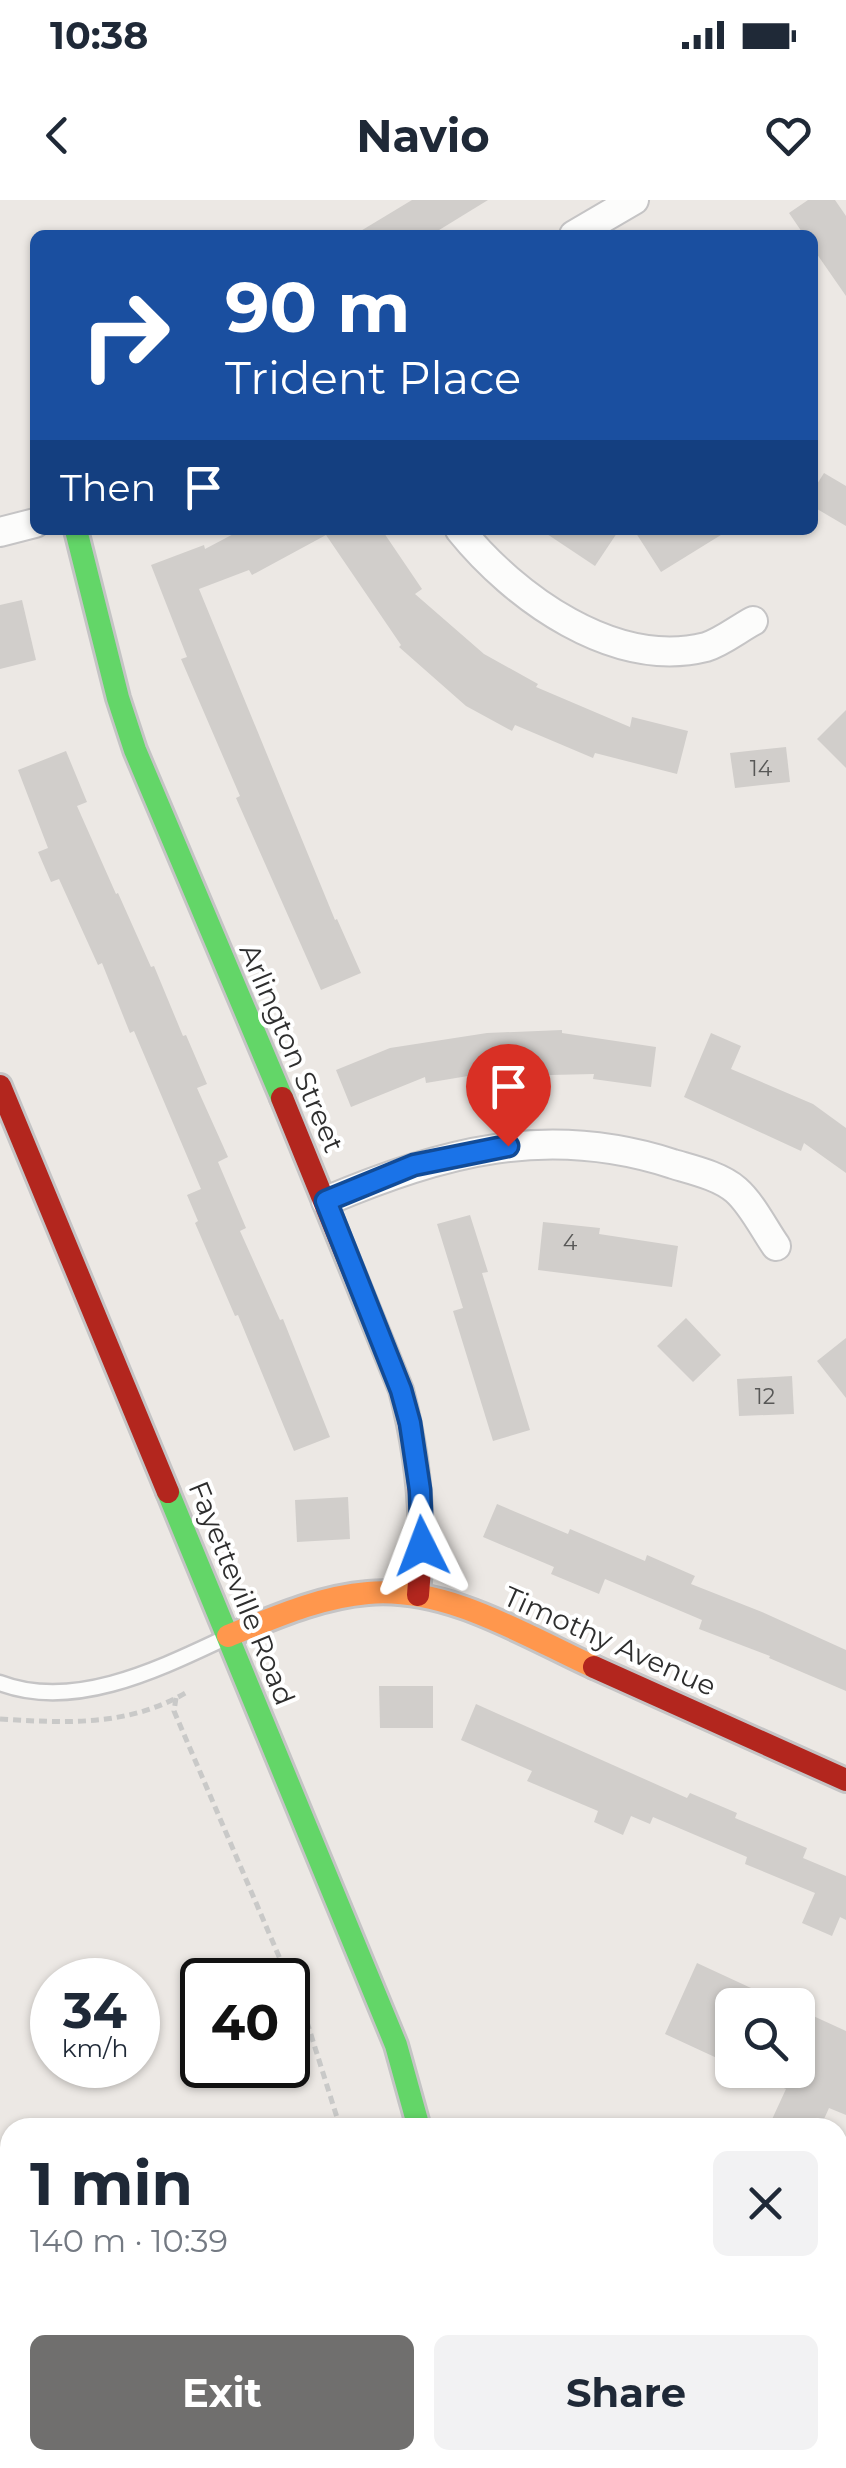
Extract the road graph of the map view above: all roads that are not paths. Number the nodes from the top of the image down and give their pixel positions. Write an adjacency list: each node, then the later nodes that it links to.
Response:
1 (634, 200): 2 (street)
2 (583, 230)
3 (30, 523): 4 (street)
4 (0, 532)
5 (77, 535): 9 (street, Arlington Street)
6 (465, 535): 7 (street)
7 (753, 621)
8 (0, 1086): 12 (street, Fayetteville Road)
9 (326, 1201): 10 (street); 11 (street, Arlington Street)
10 (776, 1246)
11 (418, 1595): 12 (street, Timothy Avenue); 14 (street, Timothy Avenue)
12 (228, 1636): 13 (lane); 15 (street, Fayetteville Road)
13 (1, 1685)
14 (846, 1780)
15 (416, 2118)

